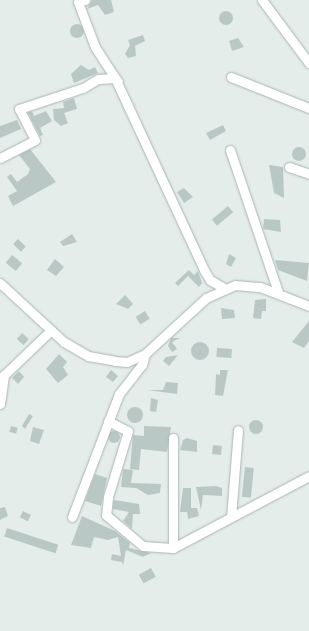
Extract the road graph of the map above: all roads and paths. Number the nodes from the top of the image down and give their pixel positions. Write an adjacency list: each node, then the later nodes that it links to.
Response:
1 (85, 0): 5 (street)
2 (262, 0): 3 (street)
3 (309, 63)
4 (231, 77): 6 (street)
5 (115, 78): 7 (street); 9 (street); 13 (street)
6 (309, 108)
7 (137, 114)
8 (230, 150): 14 (street)
9 (0, 158)
10 (289, 167): 11 (street)
11 (309, 174)
12 (0, 283): 16 (street)
13 (224, 288): 14 (street); 17 (street)
14 (278, 292): 15 (street)
15 (309, 306)
16 (50, 330): 17 (street); 18 (street)
17 (145, 354): 20 (street)
18 (1, 376): 19 (street)
19 (0, 404)
20 (108, 421): 24 (street); 26 (street)
21 (238, 430): 25 (street)
22 (173, 438): 26 (street)
23 (309, 476): 25 (street)
24 (72, 517)
25 (231, 517): 26 (street)
26 (172, 548)

